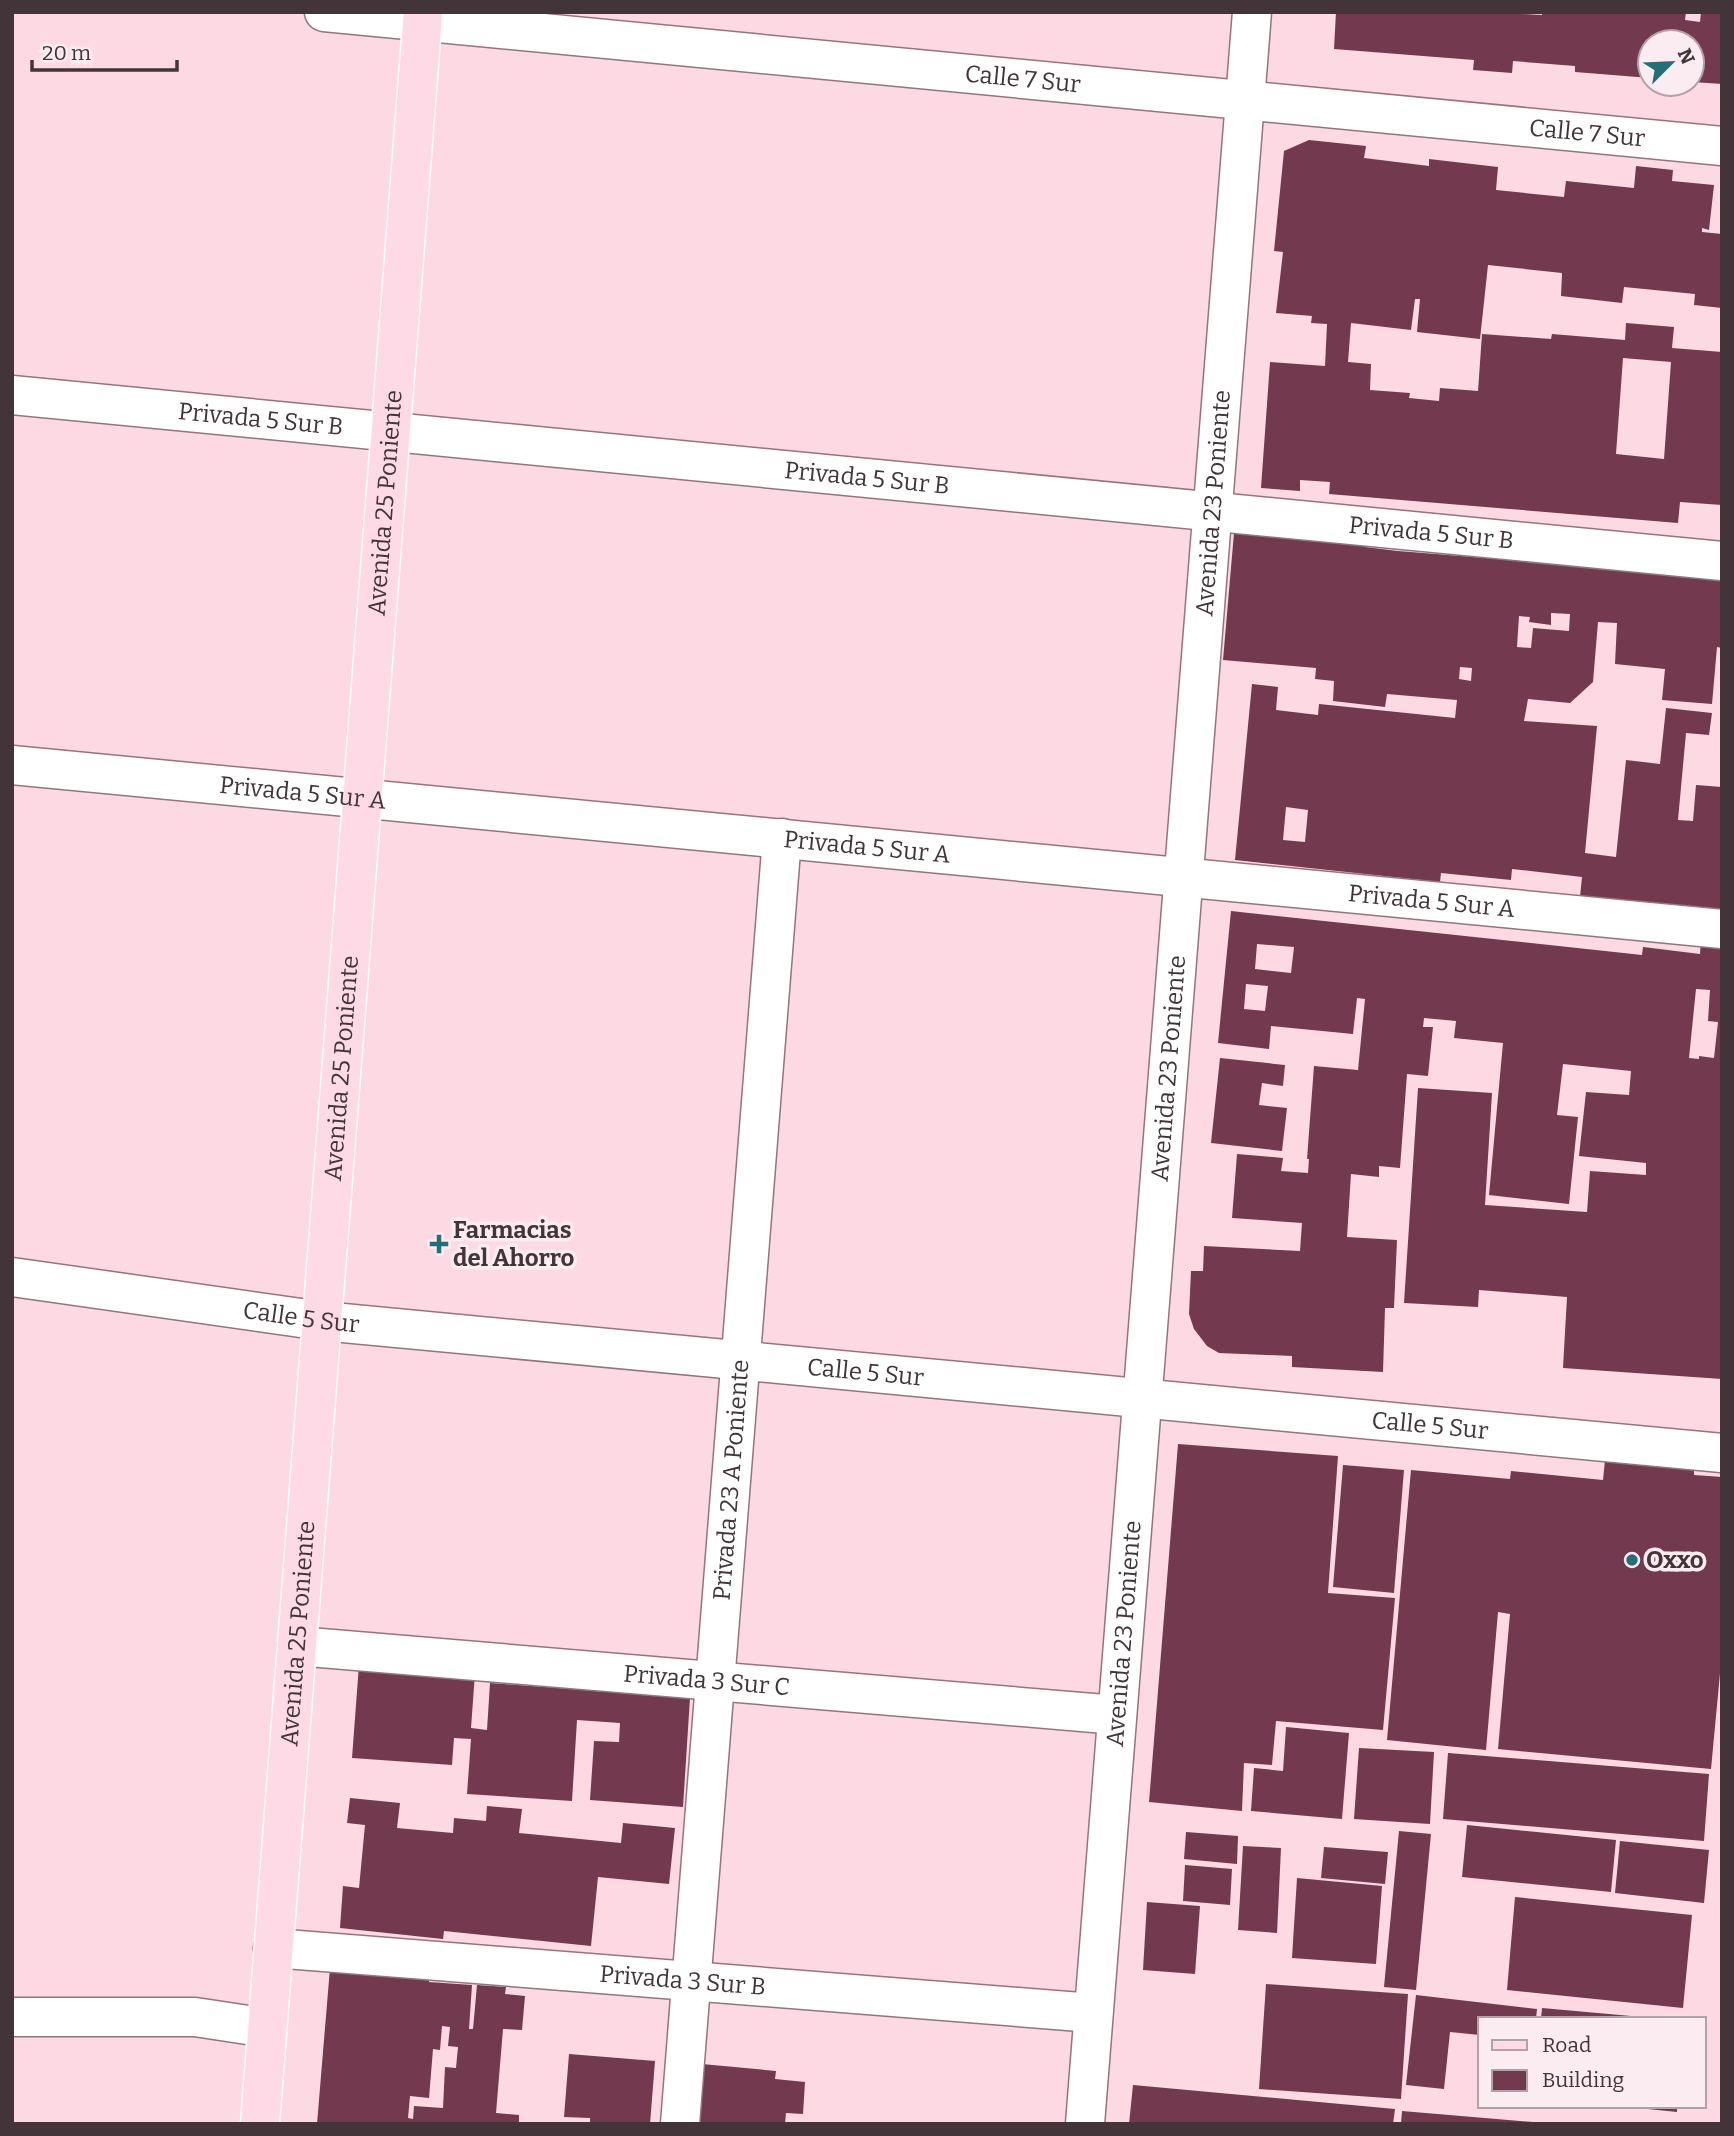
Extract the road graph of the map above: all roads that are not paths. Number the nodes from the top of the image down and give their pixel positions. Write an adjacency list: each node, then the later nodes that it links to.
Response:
1 (324, 12): 3 (street, Calle 7 Sur)
2 (1252, 12): 4 (street, Avenida 23 Poniente)
3 (423, 17): 4 (street, Calle 7 Sur); 7 (main road, Avenida 25 Poniente)
4 (1245, 101): 5 (street, Calle 7 Sur); 8 (street, Avenida 23 Poniente)
5 (1722, 146)
6 (12, 395): 7 (street, Privada 5 Sur B)
7 (390, 432): 8 (street, Privada 5 Sur B); 11 (main road, Avenida 25 Poniente)
8 (1212, 512): 9 (street, Privada 5 Sur B); 13 (street, Avenida 23 Poniente)
9 (1722, 561)
10 (12, 765): 11 (street, Privada 5 Sur A)
11 (362, 798): 12 (street, Privada 5 Sur A); 16 (main road, Avenida 25 Poniente)
12 (782, 838): 13 (street, Privada 5 Sur A); 17 (street, Privada 23 A Poniente)
13 (1183, 877): 14 (street, Privada 5 Sur A); 18 (street, Avenida 23 Poniente)
14 (1722, 929)
15 (12, 1277): 16 (street, Calle 5 Sur)
16 (322, 1321): 17 (street, Calle 5 Sur); 20 (main road, Avenida 25 Poniente)
17 (741, 1361): 18 (street, Calle 5 Sur); 21 (street, Privada 23 A Poniente)
18 (1143, 1398): 19 (street, Calle 5 Sur); 22 (street, Avenida 23 Poniente)
19 (1722, 1453)
20 (297, 1646): 21 (street, Privada 3 Sur C); 23 (main road, Avenida 25 Poniente)
21 (715, 1682): 22 (street, Privada 3 Sur C); 24 (street, Privada 23 A Poniente)
22 (1117, 1715): 25 (street, Avenida 23 Poniente)
23 (273, 1948): 24 (street, Privada 3 Sur B); 27 (main road, Avenida 25 Poniente)
24 (691, 1982): 25 (street, Privada 3 Sur B); 29 (street, Privada 23 A Poniente)
25 (1094, 2013): 30 (street, Avenida 23 Poniente)
26 (12, 2017): 27 (street)
27 (267, 2028): 28 (main road, Avenida 25 Poniente)
28 (260, 2124)
29 (680, 2124)
30 (1084, 2124)

